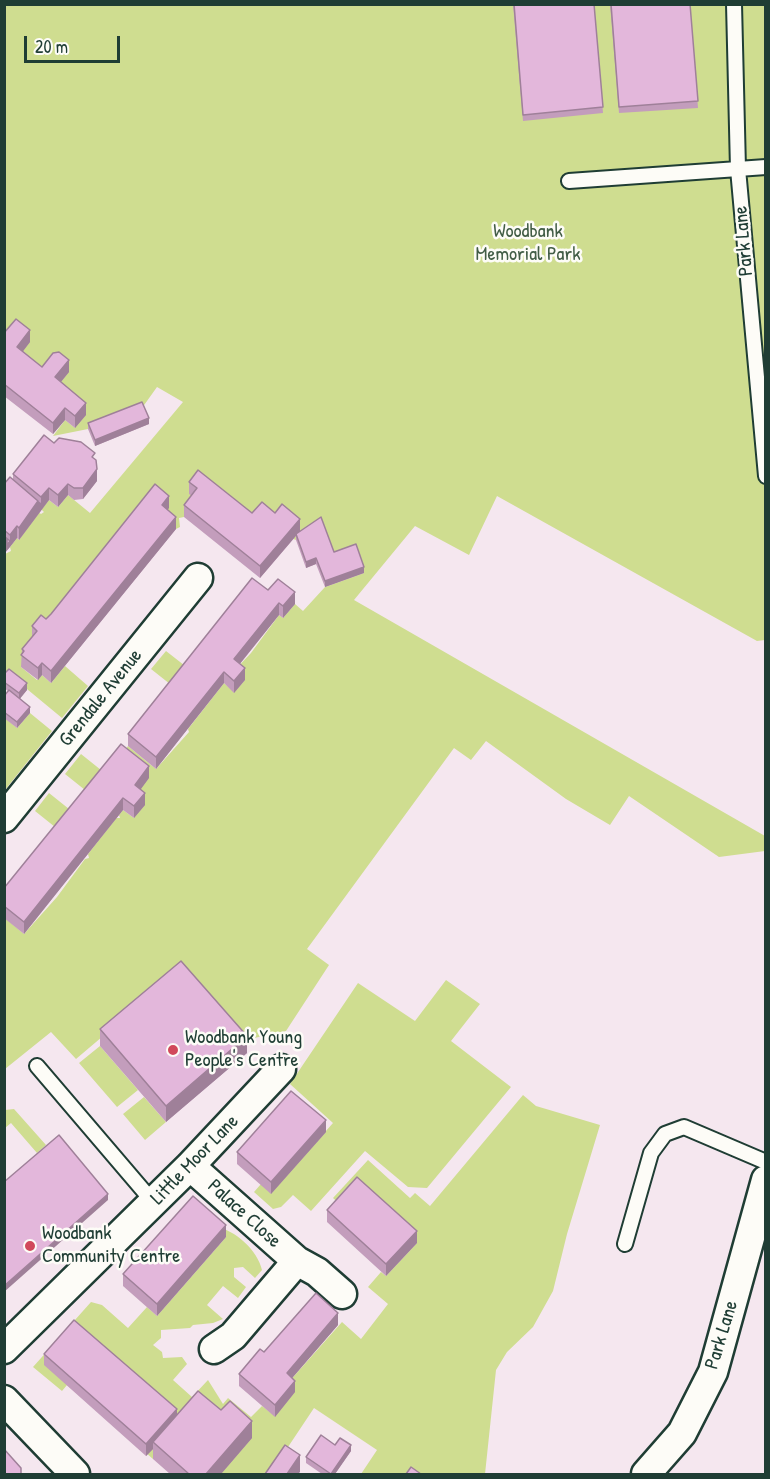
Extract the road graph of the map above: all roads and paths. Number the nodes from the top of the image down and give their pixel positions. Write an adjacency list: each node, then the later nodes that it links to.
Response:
1 (734, 4): 3 (lane, Park Lane)
2 (765, 167): 3 (lane)
3 (738, 169): 4 (lane); 5 (lane, Park Lane)
4 (569, 181)
5 (765, 476)
6 (198, 578): 7 (street, Grendale Avenue)
7 (4, 818)
8 (37, 1066): 13 (lane)
9 (281, 1069): 11 (street, Little Moor Lane)
10 (765, 1162): 14 (lane)
11 (190, 1166): 13 (street, Little Moor Lane); 15 (street, Palace Close)
12 (765, 1180): 21 (street, Park Lane)
13 (154, 1203): 17 (street, Little Moor Lane)
14 (626, 1244)
15 (297, 1262): 16 (street, Palace Close); 18 (street, Palace Close)
16 (342, 1294)
17 (4, 1349)
18 (214, 1349)
19 (4, 1400): 20 (street)
20 (67, 1472)
21 (646, 1474)

